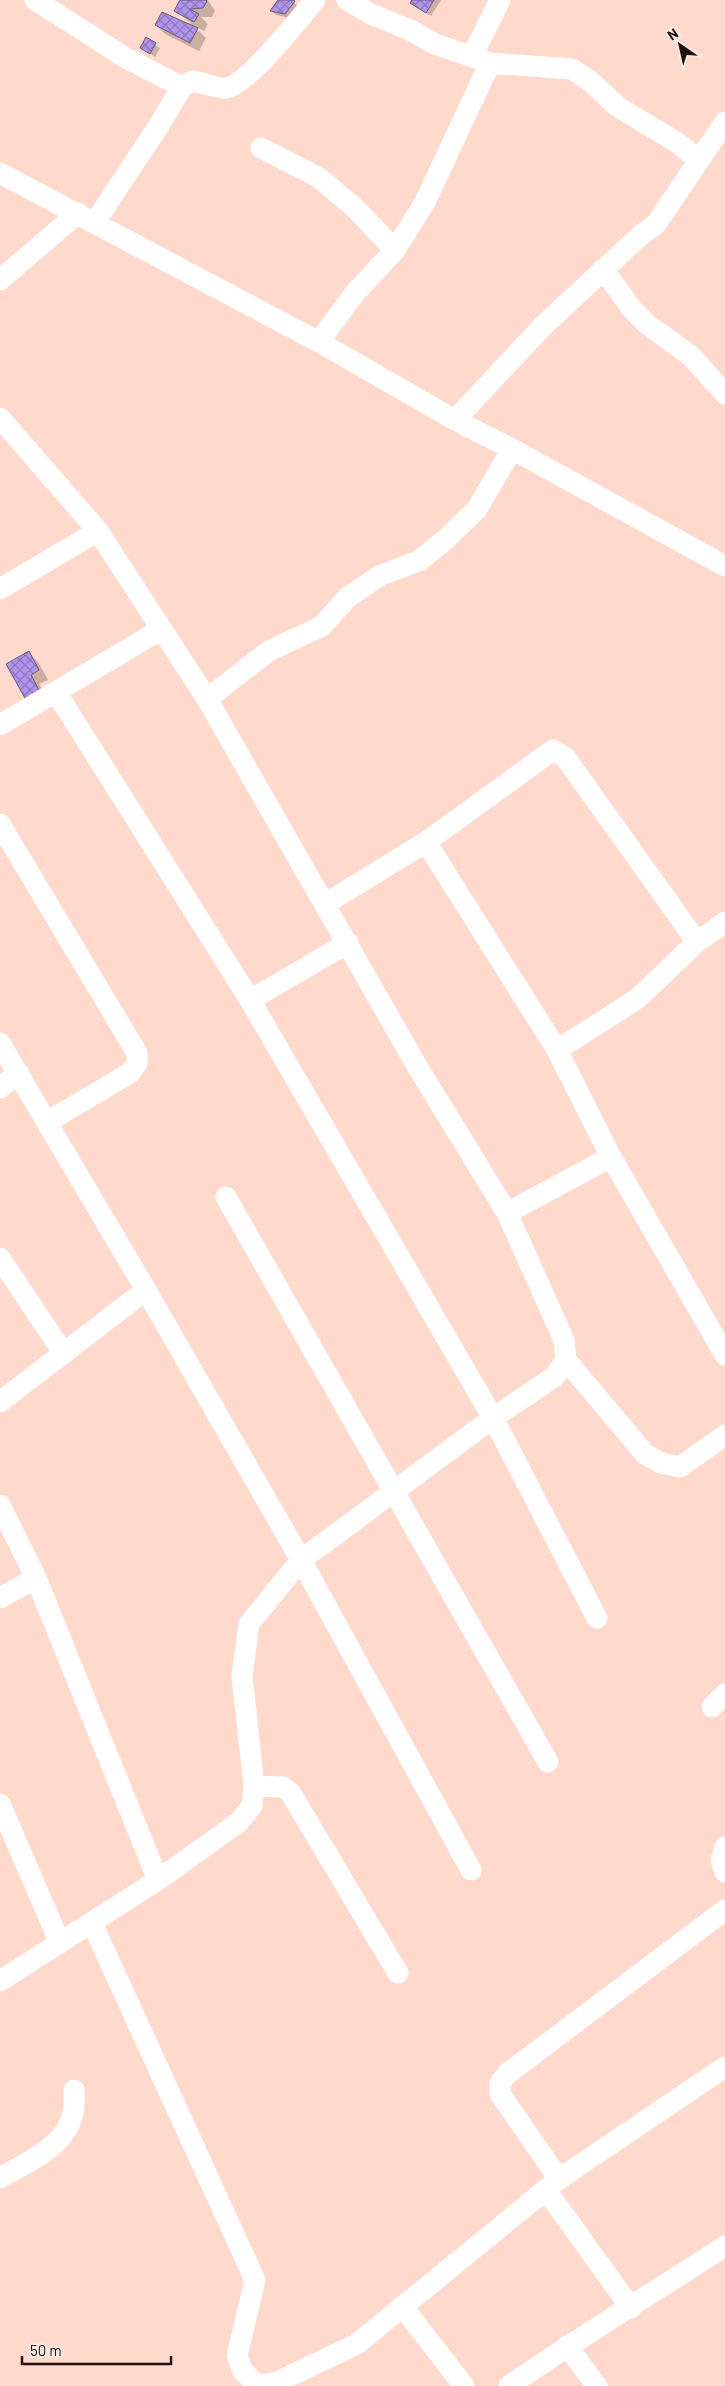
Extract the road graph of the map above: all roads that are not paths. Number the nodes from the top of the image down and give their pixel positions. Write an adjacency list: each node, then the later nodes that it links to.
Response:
1 (35, 0): 6 (street)
2 (315, 0): 6 (street)
3 (347, 0): 5 (street)
4 (500, 0): 5 (street)
5 (481, 60): 9 (street); 12 (street)
6 (182, 87): 11 (street)
7 (725, 122): 9 (street)
8 (261, 148): 12 (street)
9 (698, 160): 13 (street)
10 (0, 173): 11 (street)
11 (86, 218): 14 (street); 15 (street)
12 (395, 250): 15 (street)
13 (604, 269): 16 (street); 18 (street)
14 (0, 280)
15 (319, 342): 18 (street)
16 (722, 385)
17 (0, 418): 20 (street)
18 (455, 420): 19 (street)
19 (512, 449): 21 (street); 25 (street)
20 (98, 531): 22 (street); 23 (street)
21 (725, 566)
22 (0, 590)
23 (162, 628): 24 (street); 25 (street)
24 (56, 692): 26 (street); 33 (street)
25 (207, 699): 29 (street)
26 (0, 725)
27 (0, 824): 38 (street)
28 (426, 842): 29 (street); 31 (street); 35 (street)
29 (325, 904): 32 (street)
30 (725, 922): 31 (street)
31 (697, 942): 35 (street)
32 (348, 943): 33 (street); 41 (street)
33 (250, 1000): 48 (street)
34 (0, 1043): 36 (street)
35 (556, 1050): 39 (street)
36 (19, 1073): 37 (street); 38 (street)
37 (0, 1088)
38 (47, 1122): 43 (street)
39 (611, 1157): 41 (street); 45 (street)
40 (226, 1197): 50 (street)
41 (507, 1213): 46 (street)
42 (0, 1258): 44 (street)
43 (146, 1290): 44 (street); 52 (street)
44 (64, 1354): 47 (street)
45 (725, 1355)
46 (566, 1360): 48 (street); 49 (street)
47 (0, 1402)
48 (493, 1418): 50 (street); 55 (street)
49 (725, 1435)
50 (393, 1491): 52 (street); 56 (street)
51 (0, 1505): 53 (street)
52 (301, 1560): 57 (street); 60 (street)
53 (36, 1578): 54 (street); 62 (street)
54 (0, 1598)
55 (597, 1618)
56 (548, 1762)
57 (254, 1786): 62 (street); 66 (street)
58 (0, 1804): 65 (street)
59 (725, 1847): 61 (street)
60 (470, 1870)
61 (725, 1872)
62 (158, 1880): 64 (street)
63 (725, 1910): 71 (street)
64 (92, 1923): 65 (street); 76 (street)
65 (60, 1943): 67 (street)
66 (398, 1973)
67 (0, 1981)
68 (725, 2067): 71 (street)
69 (74, 2090): 70 (street)
70 (0, 2178)
71 (552, 2184): 73 (street); 74 (street)
72 (725, 2246): 74 (street)
73 (402, 2306): 76 (street); 77 (street)
74 (631, 2308): 75 (street)
75 (567, 2346): 78 (street); 79 (street)
76 (256, 2386)
77 (464, 2386)
78 (509, 2386)
79 (597, 2386)

